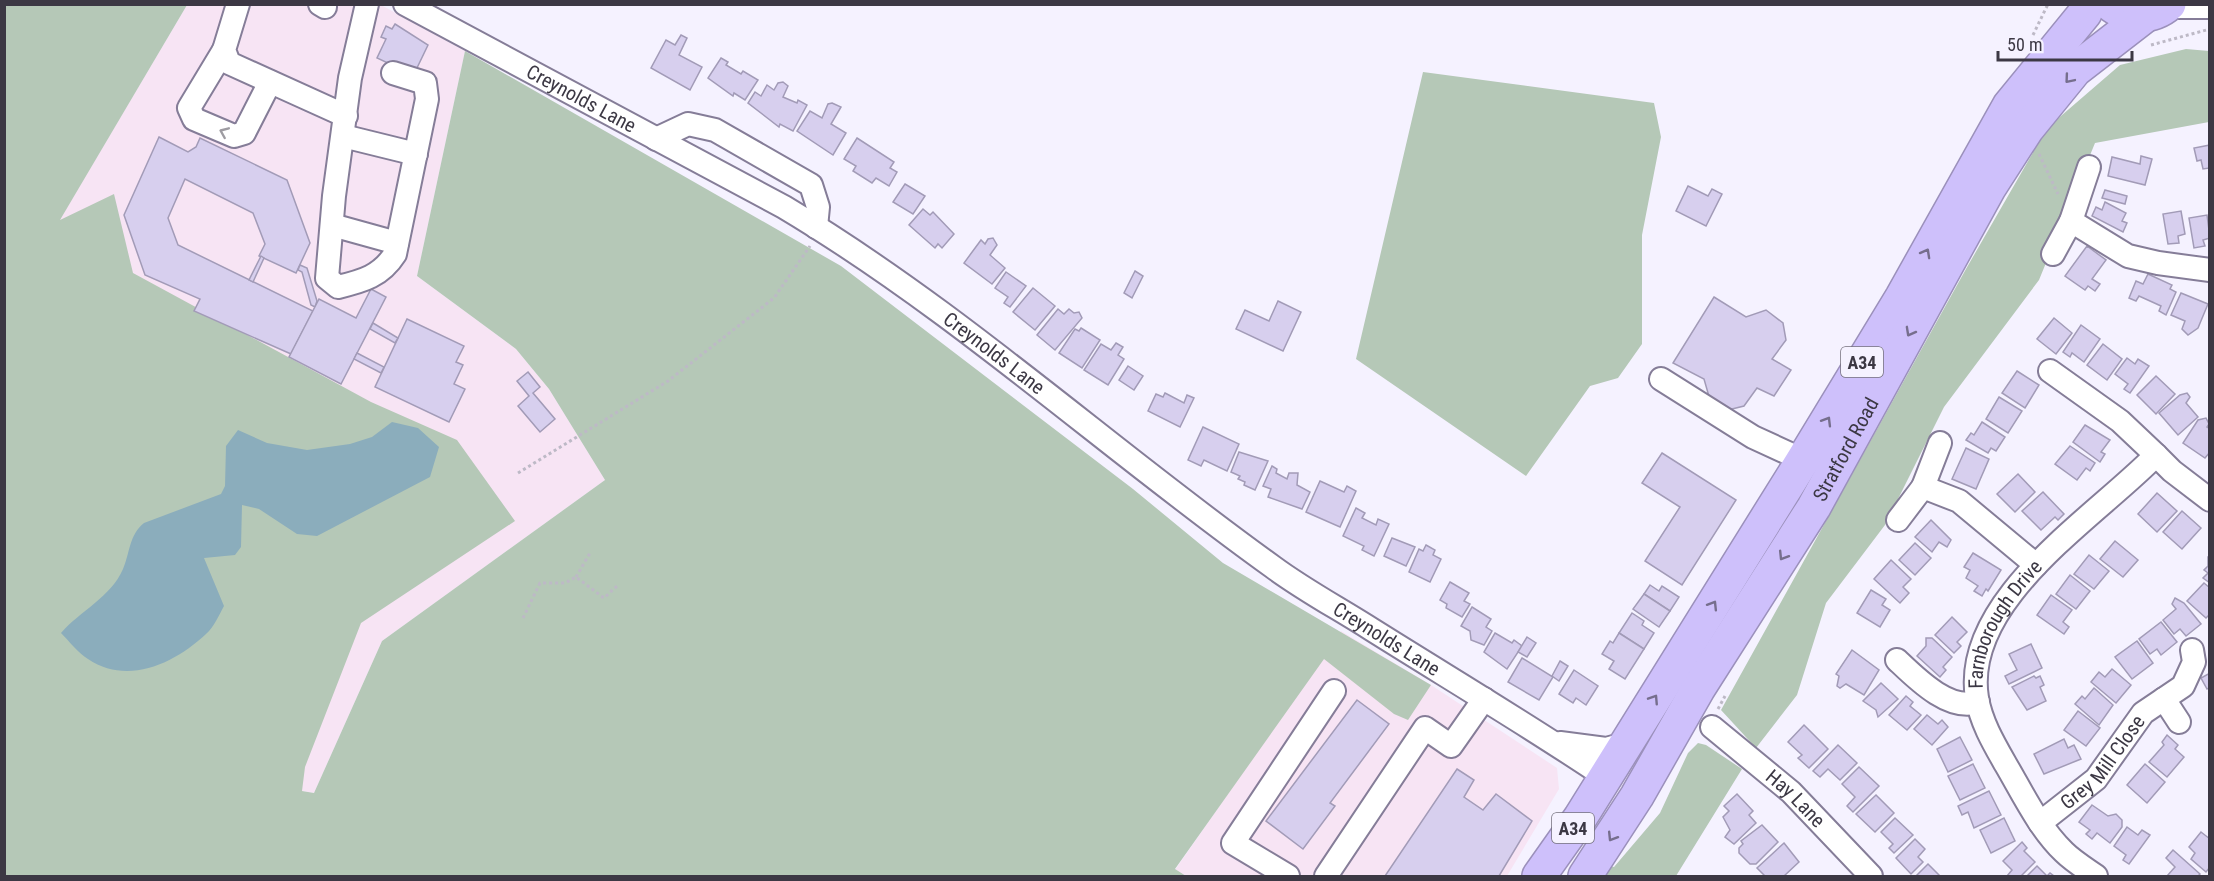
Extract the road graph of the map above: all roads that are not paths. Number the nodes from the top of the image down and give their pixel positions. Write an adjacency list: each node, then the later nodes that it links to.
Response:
1 (238, 4): 8 (street)
2 (367, 4): 11 (street)
3 (405, 4): 12 (street, Creynolds Lane)
4 (2088, 4): 25 (highway, Stratford Road / A34, one-way to 4)
5 (2110, 4): 7 (highway)
6 (2210, 7): 7 (street)
7 (2160, 9): 40 (highway, Stratford Road / A34, one-way to 40)
8 (224, 50): 10 (street); 10 (street, one-way to 8)
9 (393, 73): 13 (street)
10 (270, 82): 11 (street)
11 (345, 126): 13 (street); 16 (street)
12 (656, 139): 17 (street, Creynolds Lane); 17 (street)
13 (416, 154): 18 (street)
14 (2089, 167): 15 (street)
15 (2071, 221): 19 (street); 20 (street)
16 (332, 225): 18 (street); 18 (street)
17 (818, 228): 33 (street, Creynolds Lane)
18 (397, 243)
19 (2053, 254)
20 (2210, 270)
21 (2050, 371): 24 (street)
22 (1661, 379): 25 (street)
23 (1940, 443): 26 (street)
24 (2156, 455): 27 (street); 29 (street, Farnborough Drive)
25 (1803, 460): 39 (highway, Stratford Road / A34, one-way to 25)
26 (1923, 487): 28 (street); 29 (street)
27 (2210, 500)
28 (1898, 520)
29 (2036, 565): 35 (street, Farnborough Drive)
30 (2192, 650): 34 (street, Grey Mill Close)
31 (1897, 660): 35 (street)
32 (1334, 691): 42 (street)
33 (1484, 699): 38 (street, Creynolds Lane); 43 (street)
34 (2164, 699): 36 (street, Grey Mill Close); 41 (street, Grey Mill Close)
35 (1978, 702): 41 (street, Farnborough Drive)
36 (2179, 723)
37 (1712, 727): 46 (street, Hay Lane)
38 (1555, 742): 39 (street, Creynolds Lane); 40 (street, Creynolds Lane)
39 (1625, 744): 40 (highway, Stratford Road / A34)
40 (1621, 786): 44 (highway, Stratford Road / A34); 45 (highway, Stratford Road / A34, one-way to 45)
41 (2040, 823): 47 (street, Farnborough Drive)
42 (1288, 876)
43 (1326, 876)
44 (1539, 876)
45 (1585, 876)
46 (1871, 876)
47 (2096, 876)

